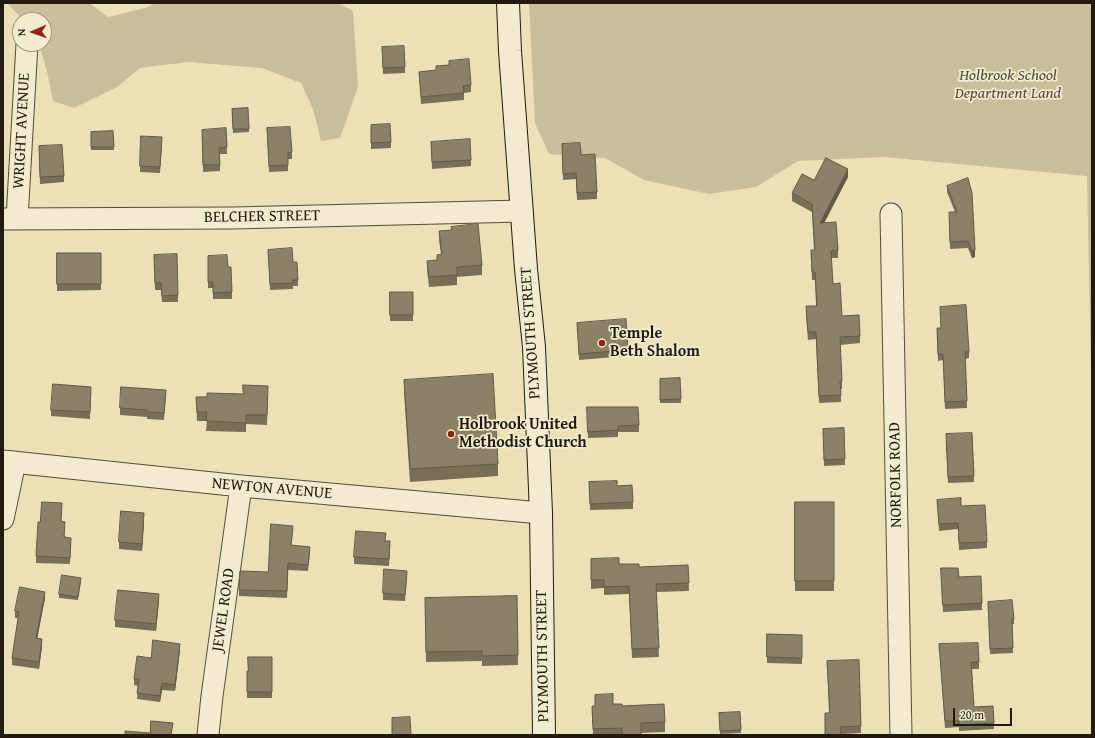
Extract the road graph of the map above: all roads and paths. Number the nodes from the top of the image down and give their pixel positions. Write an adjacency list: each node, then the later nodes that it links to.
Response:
1 (508, 3): 3 (main road, PLYMOUTH STREET)
2 (26, 52): 5 (street, WRIGHT AVENUE)
3 (522, 211): 5 (street, BELCHER STREET); 8 (main road, PLYMOUTH STREET)
4 (891, 214): 12 (street, NORFOLK ROAD)
5 (10, 219)
6 (9, 462): 7 (street, NEWTON AVENUE); 9 (street)
7 (241, 486): 8 (street, NEWTON AVENUE); 10 (street, JEWEL ROAD)
8 (541, 513): 11 (main road, PLYMOUTH STREET)
9 (3, 519)
10 (208, 735)
11 (544, 735)
12 (901, 735)

